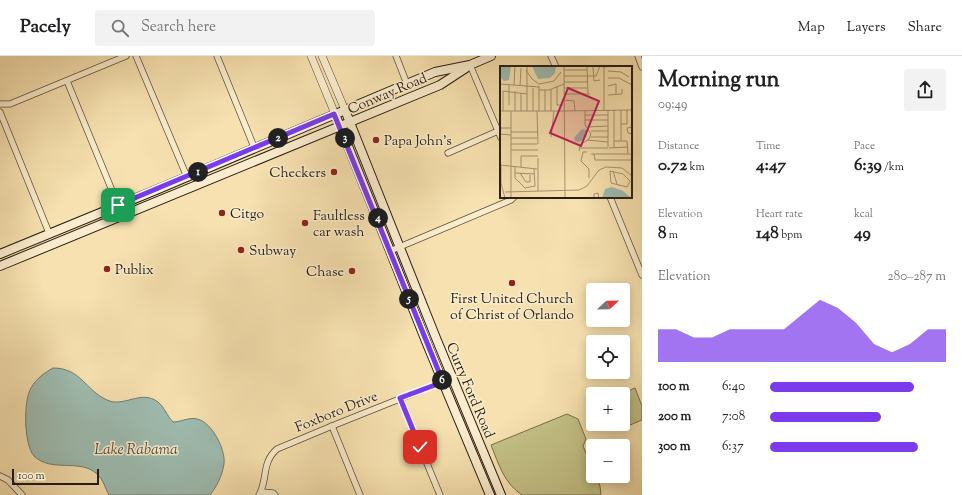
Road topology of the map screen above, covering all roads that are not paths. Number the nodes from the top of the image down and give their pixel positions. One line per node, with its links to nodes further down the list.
1 (126, 56): 13 (street)
2 (136, 56): 25 (street)
3 (217, 56): 23 (street)
4 (311, 56): 18 (street, Curry Ford Road)
5 (322, 56): 16 (street, Curry Ford Road)
6 (396, 56): 14 (street)
7 (492, 56): 10 (main road, Conway Road)
8 (551, 56): 11 (street)
9 (638, 56): 12 (street)
10 (470, 65): 14 (main road, Conway Road); 19 (main road, Conway Road); 21 (street)
11 (556, 66)
12 (642, 67)
13 (67, 81): 15 (street); 29 (street)
14 (407, 84): 16 (main road, Conway Road)
15 (0, 104)
16 (344, 110): 18 (main road, Conway Road); 19 (main road, Curry Ford Road)
17 (0, 112): 32 (street)
18 (334, 114): 20 (main road, Curry Ford Road); 23 (main road, Conway Road)
19 (350, 123): 20 (main road, Conway Road); 33 (main road, Curry Ford Road)
20 (340, 127): 30 (main road, Conway Road); 34 (main road, Curry Ford Road)
21 (498, 131): 22 (street); 24 (street)
22 (500, 136)
23 (254, 148): 25 (main road, Conway Road)
24 (448, 153)
25 (186, 176): 26 (main road, Conway Road)
26 (156, 190): 29 (main road, Conway Road); 30 (main road)
27 (513, 198): 33 (street)
28 (610, 198): 39 (street)
29 (118, 205): 31 (main road); 32 (main road, Conway Road)
30 (124, 215): 31 (main road, Conway Road)
31 (99, 226): 37 (main road, Conway Road)
32 (49, 233): 35 (main road, Conway Road)
33 (400, 247): 34 (street); 38 (main road, Curry Ford Road)
34 (390, 251): 40 (main road, Curry Ford Road)
35 (4, 252): 36 (main road)
36 (0, 259)
37 (0, 266)
38 (410, 272): 40 (street); 41 (main road, Curry Ford Road)
39 (642, 275)
40 (400, 276): 42 (main road, Curry Ford Road)
41 (447, 365): 42 (street); 43 (main road, Curry Ford Road)
42 (438, 369): 44 (main road, Curry Ford Road)
43 (452, 378): 44 (street, Foxboro Drive); 54 (main road, Curry Ford Road)
44 (443, 382): 45 (street, Foxboro Drive); 53 (main road, Curry Ford Road)
45 (400, 398): 46 (street, Foxboro Drive); 52 (street)
46 (332, 426): 48 (street, Foxboro Drive); 51 (street)
47 (0, 476): 49 (street)
48 (260, 493): 50 (street)
49 (22, 495)
50 (275, 495)
51 (360, 495)
52 (440, 495)
53 (490, 495)
54 (501, 495)

